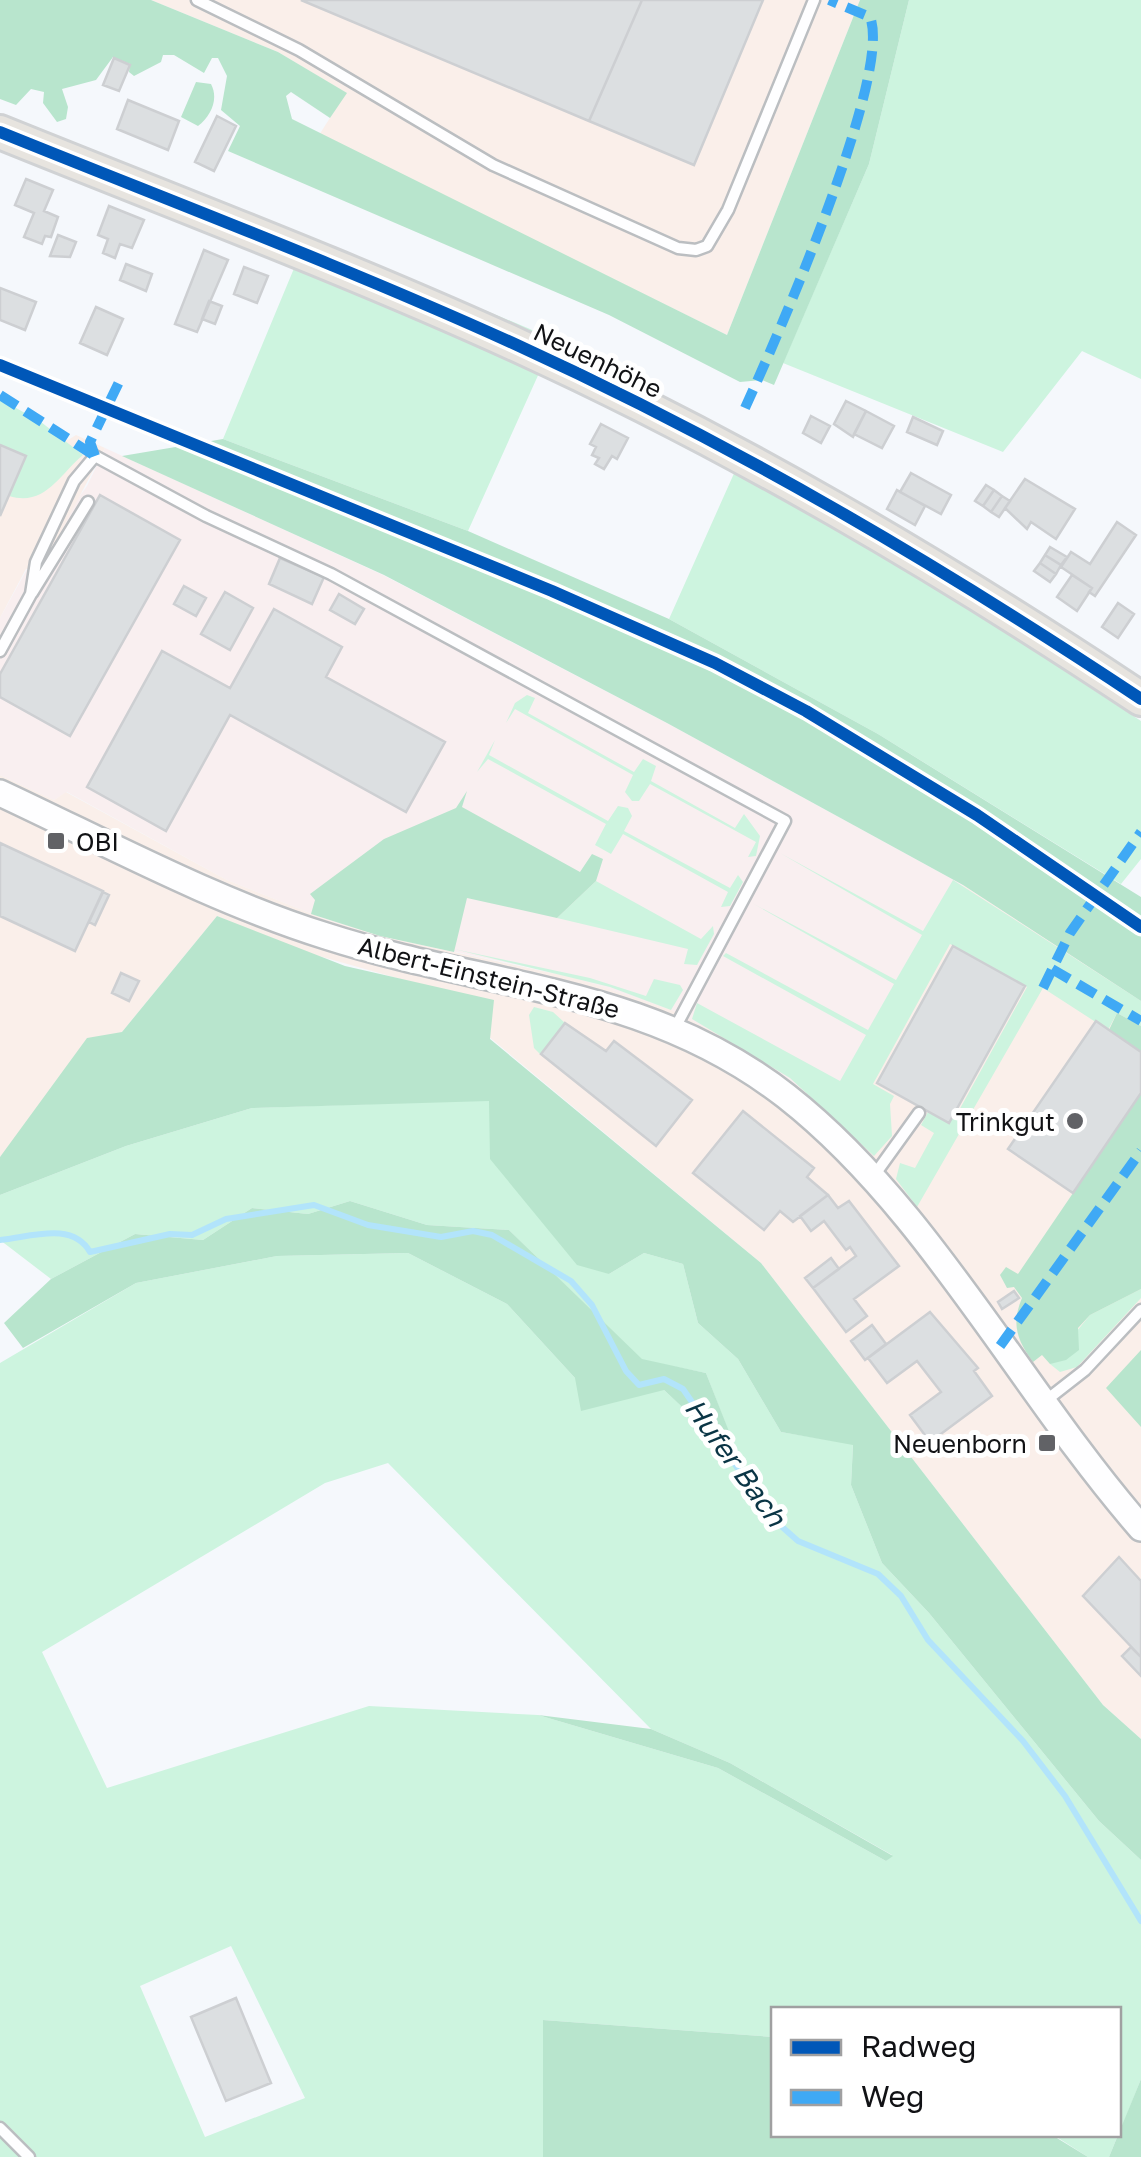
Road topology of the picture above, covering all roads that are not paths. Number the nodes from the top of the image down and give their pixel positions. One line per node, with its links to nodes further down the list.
1 (196, 0): 2 (lane)
2 (814, 0)
3 (0, 132): 7 (main road, Neuenhöhe)
4 (88, 502): 5 (lane)
5 (32, 594): 6 (lane); 9 (lane)
6 (0, 651)
7 (1141, 699)
8 (0, 794): 9 (street, Albert-Einstein-Straße)
9 (674, 1029): 11 (street, Albert-Einstein-Straße)
10 (919, 1113): 11 (lane)
11 (872, 1178): 13 (street, Albert-Einstein-Straße)
12 (1141, 1310): 13 (lane)
13 (1043, 1404): 14 (street, Albert-Einstein-Straße)
14 (1141, 1528)
15 (0, 2128): 16 (lane)
16 (28, 2157)

